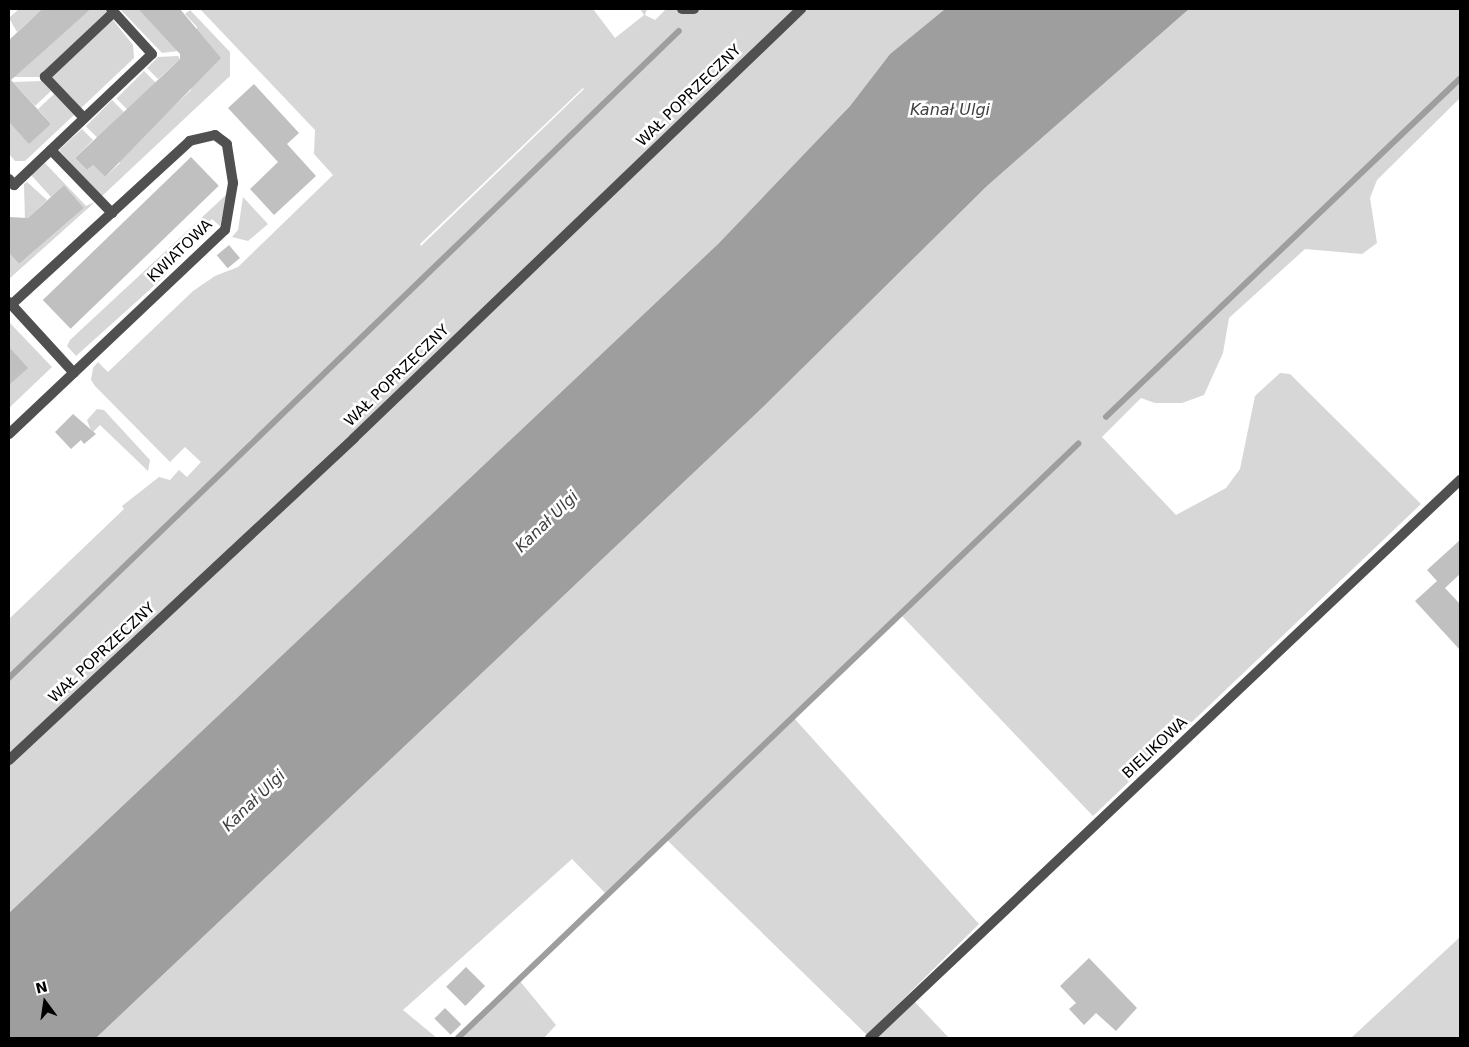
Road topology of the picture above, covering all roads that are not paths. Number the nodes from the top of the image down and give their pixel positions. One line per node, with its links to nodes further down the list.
1 (682, 9): 2 (street)
2 (694, 9)
3 (801, 9): 13 (street, WAŁ POPRZECZNY)
4 (112, 10): 5 (street); 5 (street)
5 (84, 118): 6 (street)
6 (51, 150): 7 (street); 8 (street)
7 (9, 179)
8 (112, 213): 9 (street, KWIATOWA); 10 (street, KWIATOWA)
9 (10, 304): 10 (street, KWIATOWA)
10 (74, 373): 11 (street)
11 (9, 434)
12 (1460, 480): 14 (street, BIELIKOWA)
13 (9, 760)
14 (870, 1038)

